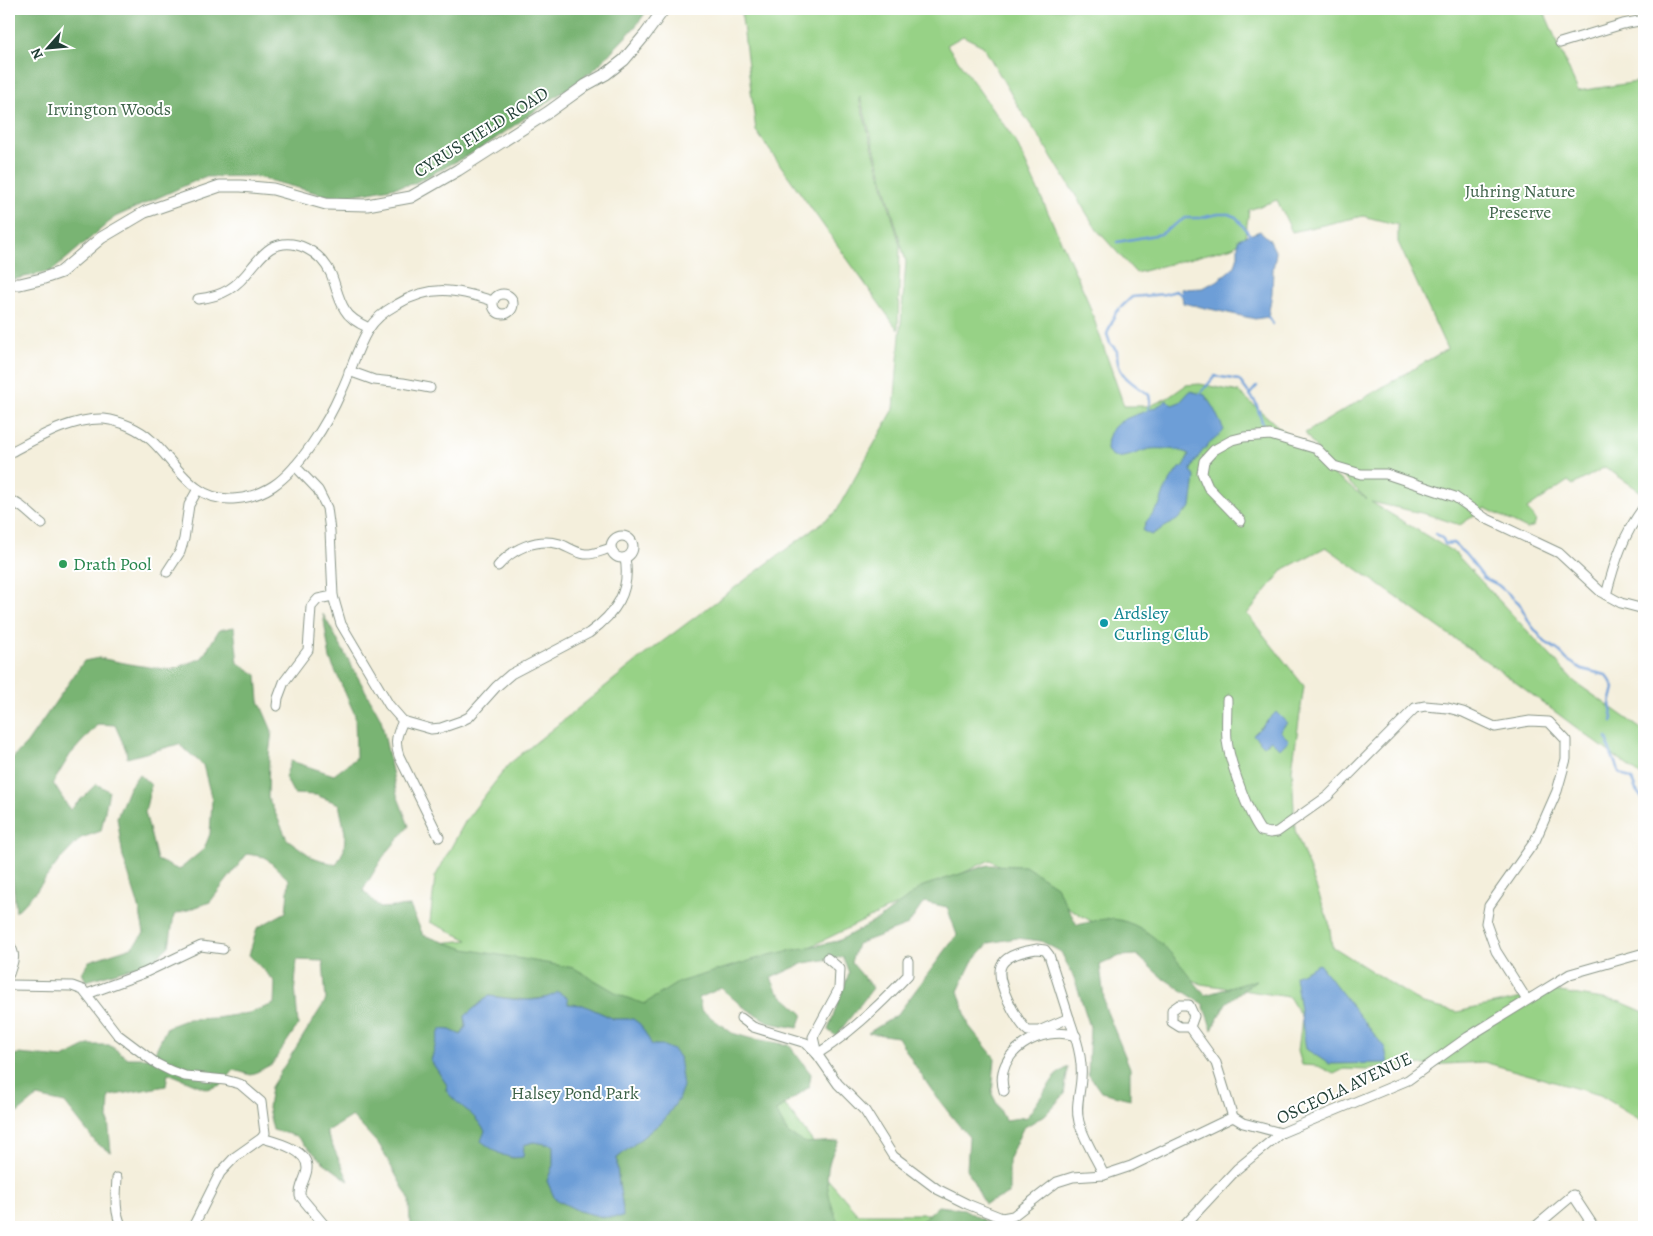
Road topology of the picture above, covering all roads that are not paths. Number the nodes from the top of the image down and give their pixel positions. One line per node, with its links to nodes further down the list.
1 (664, 9): 4 (street, CYRUS FIELD ROAD)
2 (1644, 20): 3 (street)
3 (1560, 42)
4 (9, 284)
5 (198, 299): 7 (street)
6 (493, 301): 7 (street)
7 (369, 328): 8 (street)
8 (349, 371): 9 (street); 11 (street)
9 (430, 388)
10 (9, 453): 12 (street)
11 (295, 466): 12 (street); 22 (street)
12 (198, 489): 20 (street)
13 (9, 500): 16 (street)
14 (1644, 507): 21 (street)
15 (1241, 522): 21 (street)
16 (42, 524)
17 (611, 548): 18 (street); 18 (street); 19 (street)
18 (625, 558): 26 (street)
19 (498, 566)
20 (167, 572)
21 (1606, 595): 23 (street)
22 (333, 596): 25 (street); 26 (street)
23 (1644, 609)
24 (1227, 700): 36 (street)
25 (277, 706)
26 (403, 720): 27 (street)
27 (438, 837)
28 (9, 944): 33 (street)
29 (223, 949): 35 (street)
30 (1644, 953): 36 (street, OSCEOLA AVENUE)
31 (827, 958): 41 (street)
32 (908, 961): 41 (street)
33 (9, 974)
34 (9, 985): 35 (street)
35 (87, 994): 45 (street)
36 (1527, 1000): 44 (street, OSCEOLA AVENUE)
37 (741, 1018): 41 (street)
38 (1069, 1018): 38 (street); 40 (street)
39 (1190, 1027): 43 (street)
40 (1076, 1036): 42 (street); 46 (street)
41 (817, 1054): 46 (street)
42 (1004, 1091)
43 (1233, 1117): 44 (street); 46 (street)
44 (1281, 1133): 51 (street, OSCEOLA AVENUE)
45 (262, 1138): 49 (street); 50 (street)
46 (1104, 1175)
47 (118, 1178): 48 (street)
48 (122, 1227)
49 (193, 1227)
50 (326, 1227)
51 (1183, 1227)
52 (1535, 1227): 53 (street)
53 (1594, 1227)

